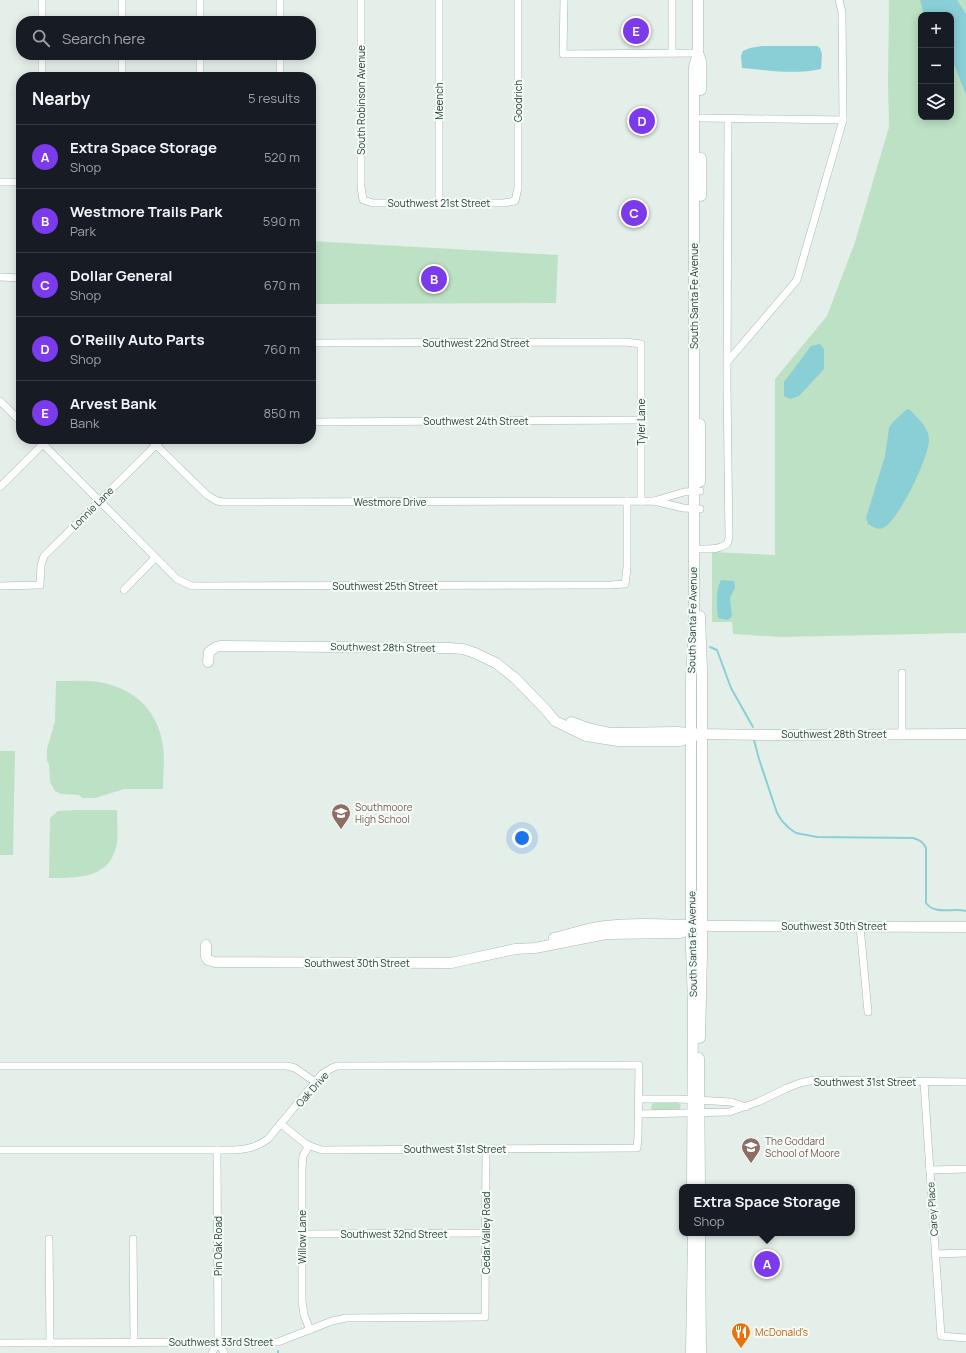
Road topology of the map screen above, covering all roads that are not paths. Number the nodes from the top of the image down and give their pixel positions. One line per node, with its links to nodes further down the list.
1 (42, 0): 12 (street)
2 (122, 0): 13 (street)
3 (200, 0): 14 (street)
4 (280, 0): 15 (street)
5 (361, 0): 31 (street, South Robinson Avenue)
6 (439, 0): 33 (street, Meench)
7 (518, 0): 32 (street, Goodrich)
8 (564, 0): 16 (street)
9 (672, 0): 16 (street)
10 (698, 0): 17 (main road, South Santa Fe Avenue)
11 (839, 0): 28 (street)
12 (42, 16)
13 (122, 16)
14 (200, 16)
15 (280, 16)
16 (672, 53): 17 (street)
17 (698, 53): 26 (main road, South Santa Fe Avenue); 47 (main road, South Santa Fe Avenue)
18 (42, 60): 22 (street)
19 (122, 60): 23 (street)
20 (200, 60): 24 (street)
21 (280, 60): 25 (street)
22 (42, 72)
23 (122, 72)
24 (200, 72)
25 (280, 72)
26 (701, 118): 27 (street); 47 (main road, South Santa Fe Avenue)
27 (728, 119): 28 (street); 38 (street)
28 (843, 120): 38 (street)
29 (0, 182): 30 (street)
30 (16, 182)
31 (362, 200): 33 (street, Southwest 21st Street)
32 (515, 201): 33 (street, Southwest 21st Street)
33 (439, 203)
34 (0, 277): 35 (street)
35 (16, 278)
36 (316, 343): 37 (street, Southwest 22nd Street)
37 (641, 344): 41 (street, Tyler Lane)
38 (728, 361): 53 (street)
39 (0, 401): 40 (street)
40 (16, 417)
41 (642, 420): 42 (street, Southwest 24th Street); 50 (street, Tyler Lane)
42 (316, 422)
43 (38, 444): 46 (street)
44 (42, 444): 48 (street, Southwest 25th Street)
45 (156, 445): 48 (street, Lonnie Lane); 49 (street, Westmore Drive)
46 (0, 487)
47 (697, 491): 51 (street, Westmore Drive); 52 (main road, South Santa Fe Avenue)
48 (99, 501): 54 (street, Southwest 25th Street); 55 (street, Lonnie Lane)
49 (627, 501): 50 (street, Westmore Drive); 54 (street, Southwest 25th Street)
50 (641, 501): 51 (street, Westmore Drive)
51 (654, 501): 52 (street, Westmore Drive)
52 (697, 509): 53 (main road, South Santa Fe Avenue); 61 (main road, South Santa Fe Avenue)
53 (700, 549): 61 (main road, South Santa Fe Avenue)
54 (155, 558): 56 (street)
55 (0, 586)
56 (124, 590)
57 (208, 662): 61 (main road, Southwest 28th Street)
58 (902, 673): 59 (street)
59 (902, 734): 60 (main road, Southwest 28th Street); 61 (main road, Southwest 28th Street)
60 (966, 734)
61 (695, 735): 63 (main road, South Santa Fe Avenue); 65 (main road, South Santa Fe Avenue)
62 (860, 926): 63 (main road, Southwest 30th Street); 64 (main road, Southwest 30th Street); 67 (street)
63 (702, 927): 65 (main road, Southwest 30th Street); 73 (main road, South Santa Fe Avenue)
64 (966, 927)
65 (691, 928): 66 (main road, Southwest 30th Street); 73 (main road, South Santa Fe Avenue)
66 (206, 945)
67 (868, 1012)
68 (0, 1066): 69 (street)
69 (316, 1082): 72 (street, Oak Drive); 77 (street, Oak Drive)
70 (924, 1082): 71 (street, Southwest 31st Street); 74 (street, Southwest 31st Street); 83 (street, Carey Place)
71 (966, 1082)
72 (639, 1099): 73 (street); 76 (street)
73 (696, 1100): 74 (street); 75 (main road, South Santa Fe Avenue)
74 (746, 1107): 75 (street, Southwest 31st Street)
75 (696, 1112): 76 (street, Southwest 31st Street); 84 (main road, South Santa Fe Avenue); 85 (main road, South Santa Fe Avenue)
76 (639, 1114): 79 (street, Southwest 31st Street)
77 (281, 1124): 78 (street, Southwest 31st Street); 81 (street, Oak Drive)
78 (309, 1145): 79 (street, Southwest 31st Street); 87 (street, Willow Lane)
79 (486, 1149): 86 (street, Cedar Valley Road)
80 (0, 1150): 81 (street, Oak Drive)
81 (217, 1150): 97 (street, Pin Oak Road)
82 (966, 1169): 83 (street)
83 (930, 1170): 93 (street, Carey Place)
84 (692, 1184)
85 (700, 1184)
86 (486, 1233): 87 (street, Southwest 32nd Street); 94 (street, Cedar Valley Road)
87 (302, 1234): 95 (street, Willow Lane)
88 (693, 1236): 103 (main road)
89 (700, 1236): 104 (main road)
90 (49, 1239): 99 (street)
91 (133, 1239): 100 (street)
92 (966, 1253): 93 (street)
93 (935, 1254): 96 (street, Carey Place)
94 (485, 1317): 95 (street, Southwest 33rd Street)
95 (310, 1330): 97 (street, Southwest 33rd Street)
96 (966, 1338)
97 (218, 1342): 100 (street, Southwest 33rd Street); 101 (street, Pin Oak Road); 102 (street, Pin Oak Road)
98 (0, 1343): 99 (street, Southwest 33rd Street)
99 (50, 1343): 100 (street, Southwest 33rd Street)
100 (134, 1343)
101 (212, 1353)
102 (224, 1353)
103 (691, 1353)
104 (701, 1353)

